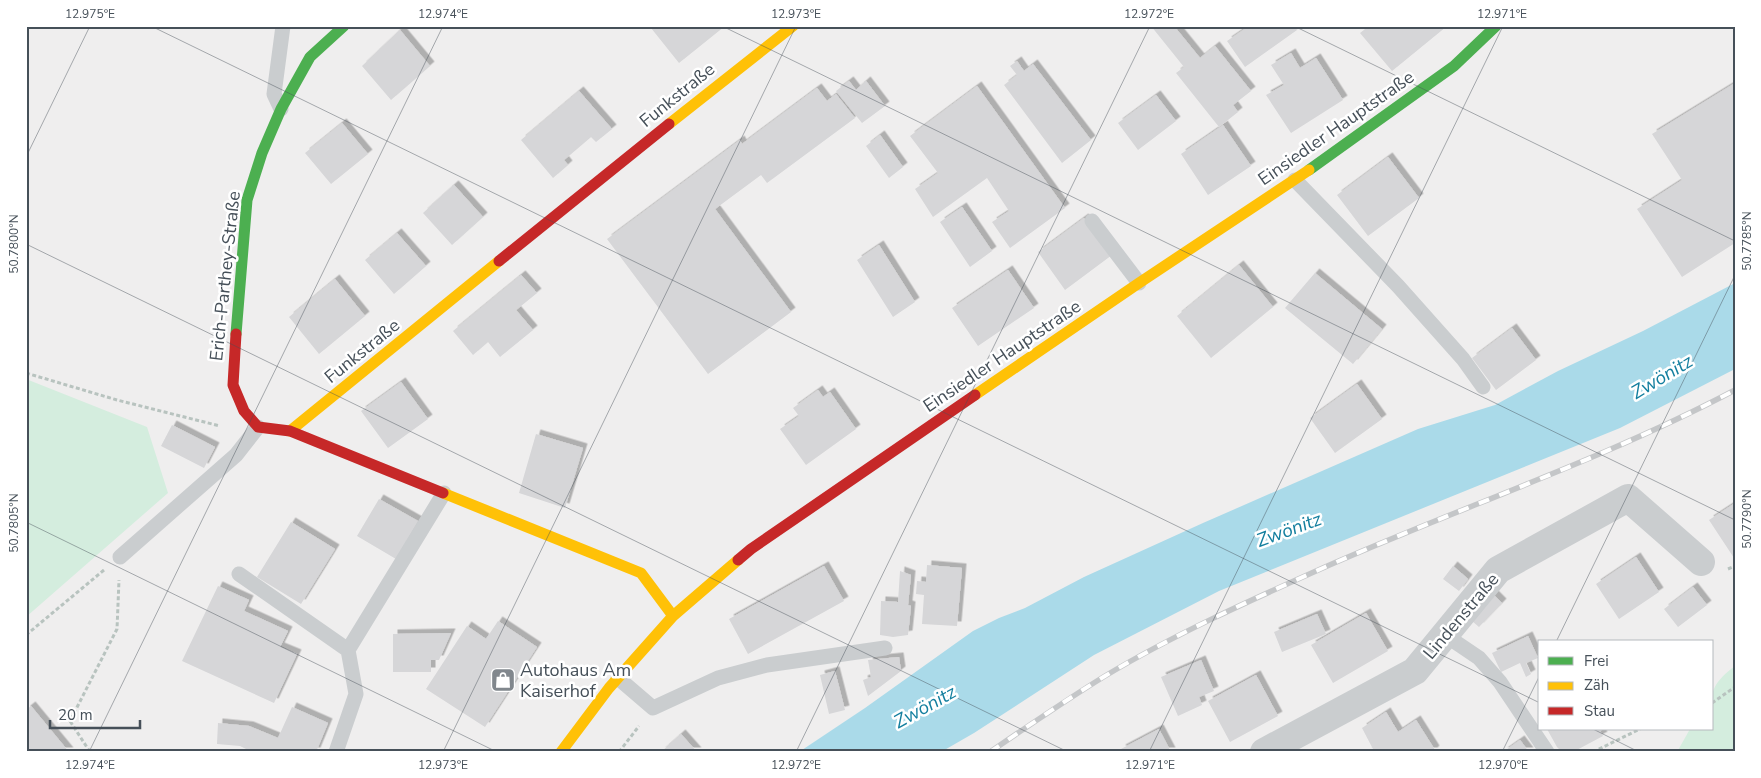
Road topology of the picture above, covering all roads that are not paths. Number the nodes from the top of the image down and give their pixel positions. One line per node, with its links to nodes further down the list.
1 (283, 26): 5 (lane)
2 (344, 26): 5 (street, Erich-Parthey-Straße)
3 (792, 26): 11 (street, Funkstraße)
4 (1496, 26): 6 (street, Einsiedler Hauptstraße)
5 (280, 109): 10 (street, Erich-Parthey-Straße)
6 (1295, 180): 8 (street, Einsiedler Hauptstraße); 9 (lane)
7 (1092, 221): 8 (lane)
8 (1139, 283): 16 (street, Einsiedler Hauptstraße)
9 (1483, 387)
10 (258, 427): 11 (street); 13 (lane)
11 (290, 432): 12 (street)
12 (444, 493): 16 (street); 19 (lane)
13 (120, 557)
14 (1701, 562): 17 (street, Lindenstraße)
15 (239, 574): 19 (lane)
16 (673, 616): 20 (street, Einsiedler Hauptstraße)
17 (1445, 635): 23 (street, Lindenstraße); 24 (lane)
18 (885, 648): 20 (lane)
19 (348, 650): 21 (lane)
20 (618, 678): 22 (street, Einsiedler Hauptstraße)
21 (336, 752)
22 (561, 752)
23 (1264, 752)
24 (1548, 752)

